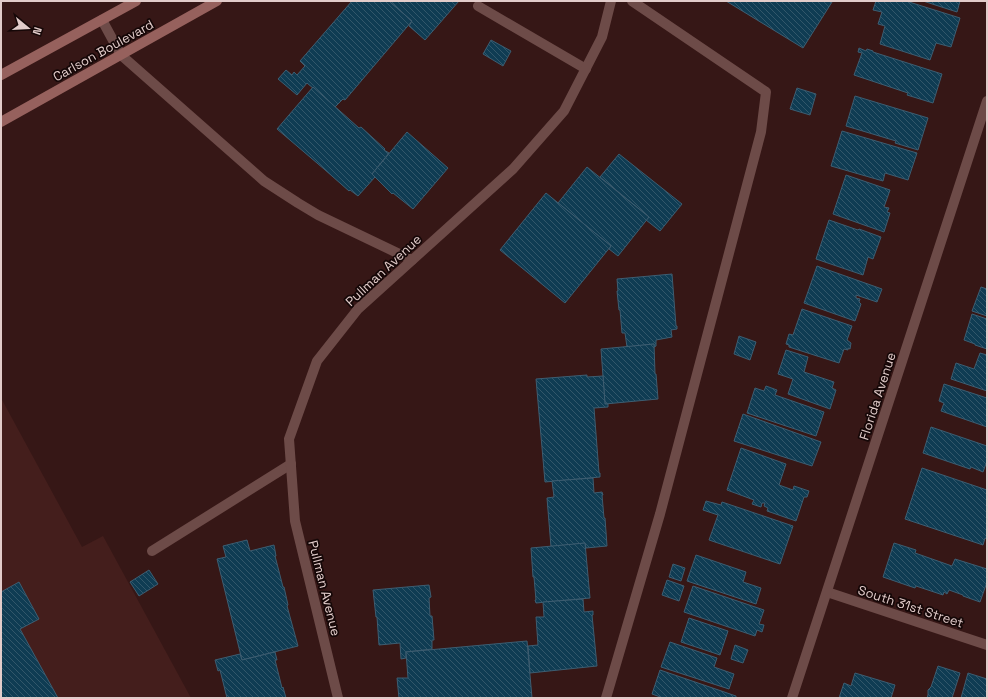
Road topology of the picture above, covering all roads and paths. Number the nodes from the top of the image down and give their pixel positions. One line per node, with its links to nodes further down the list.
1 (136, 1): 6 (main road, Carlson Boulevard)
2 (217, 1): 7 (main road, Carlson Boulevard)
3 (611, 1): 8 (street, Pullman Avenue)
4 (632, 1): 18 (street)
5 (478, 6): 8 (street)
6 (102, 20): 7 (street); 9 (main road, Carlson Boulevard)
7 (121, 55): 11 (main road, Carlson Boulevard); 12 (street)
8 (586, 69): 12 (street, Pullman Avenue)
9 (1, 75)
10 (987, 101): 15 (street, Florida Avenue)
11 (1, 122)
12 (412, 260): 13 (street, Pullman Avenue)
13 (291, 464): 14 (street); 17 (street, Pullman Avenue)
14 (152, 551)
15 (827, 592): 16 (street, South 31st Street); 19 (street, Florida Avenue)
16 (987, 645)
17 (338, 698)
18 (606, 698)
19 (792, 698)

